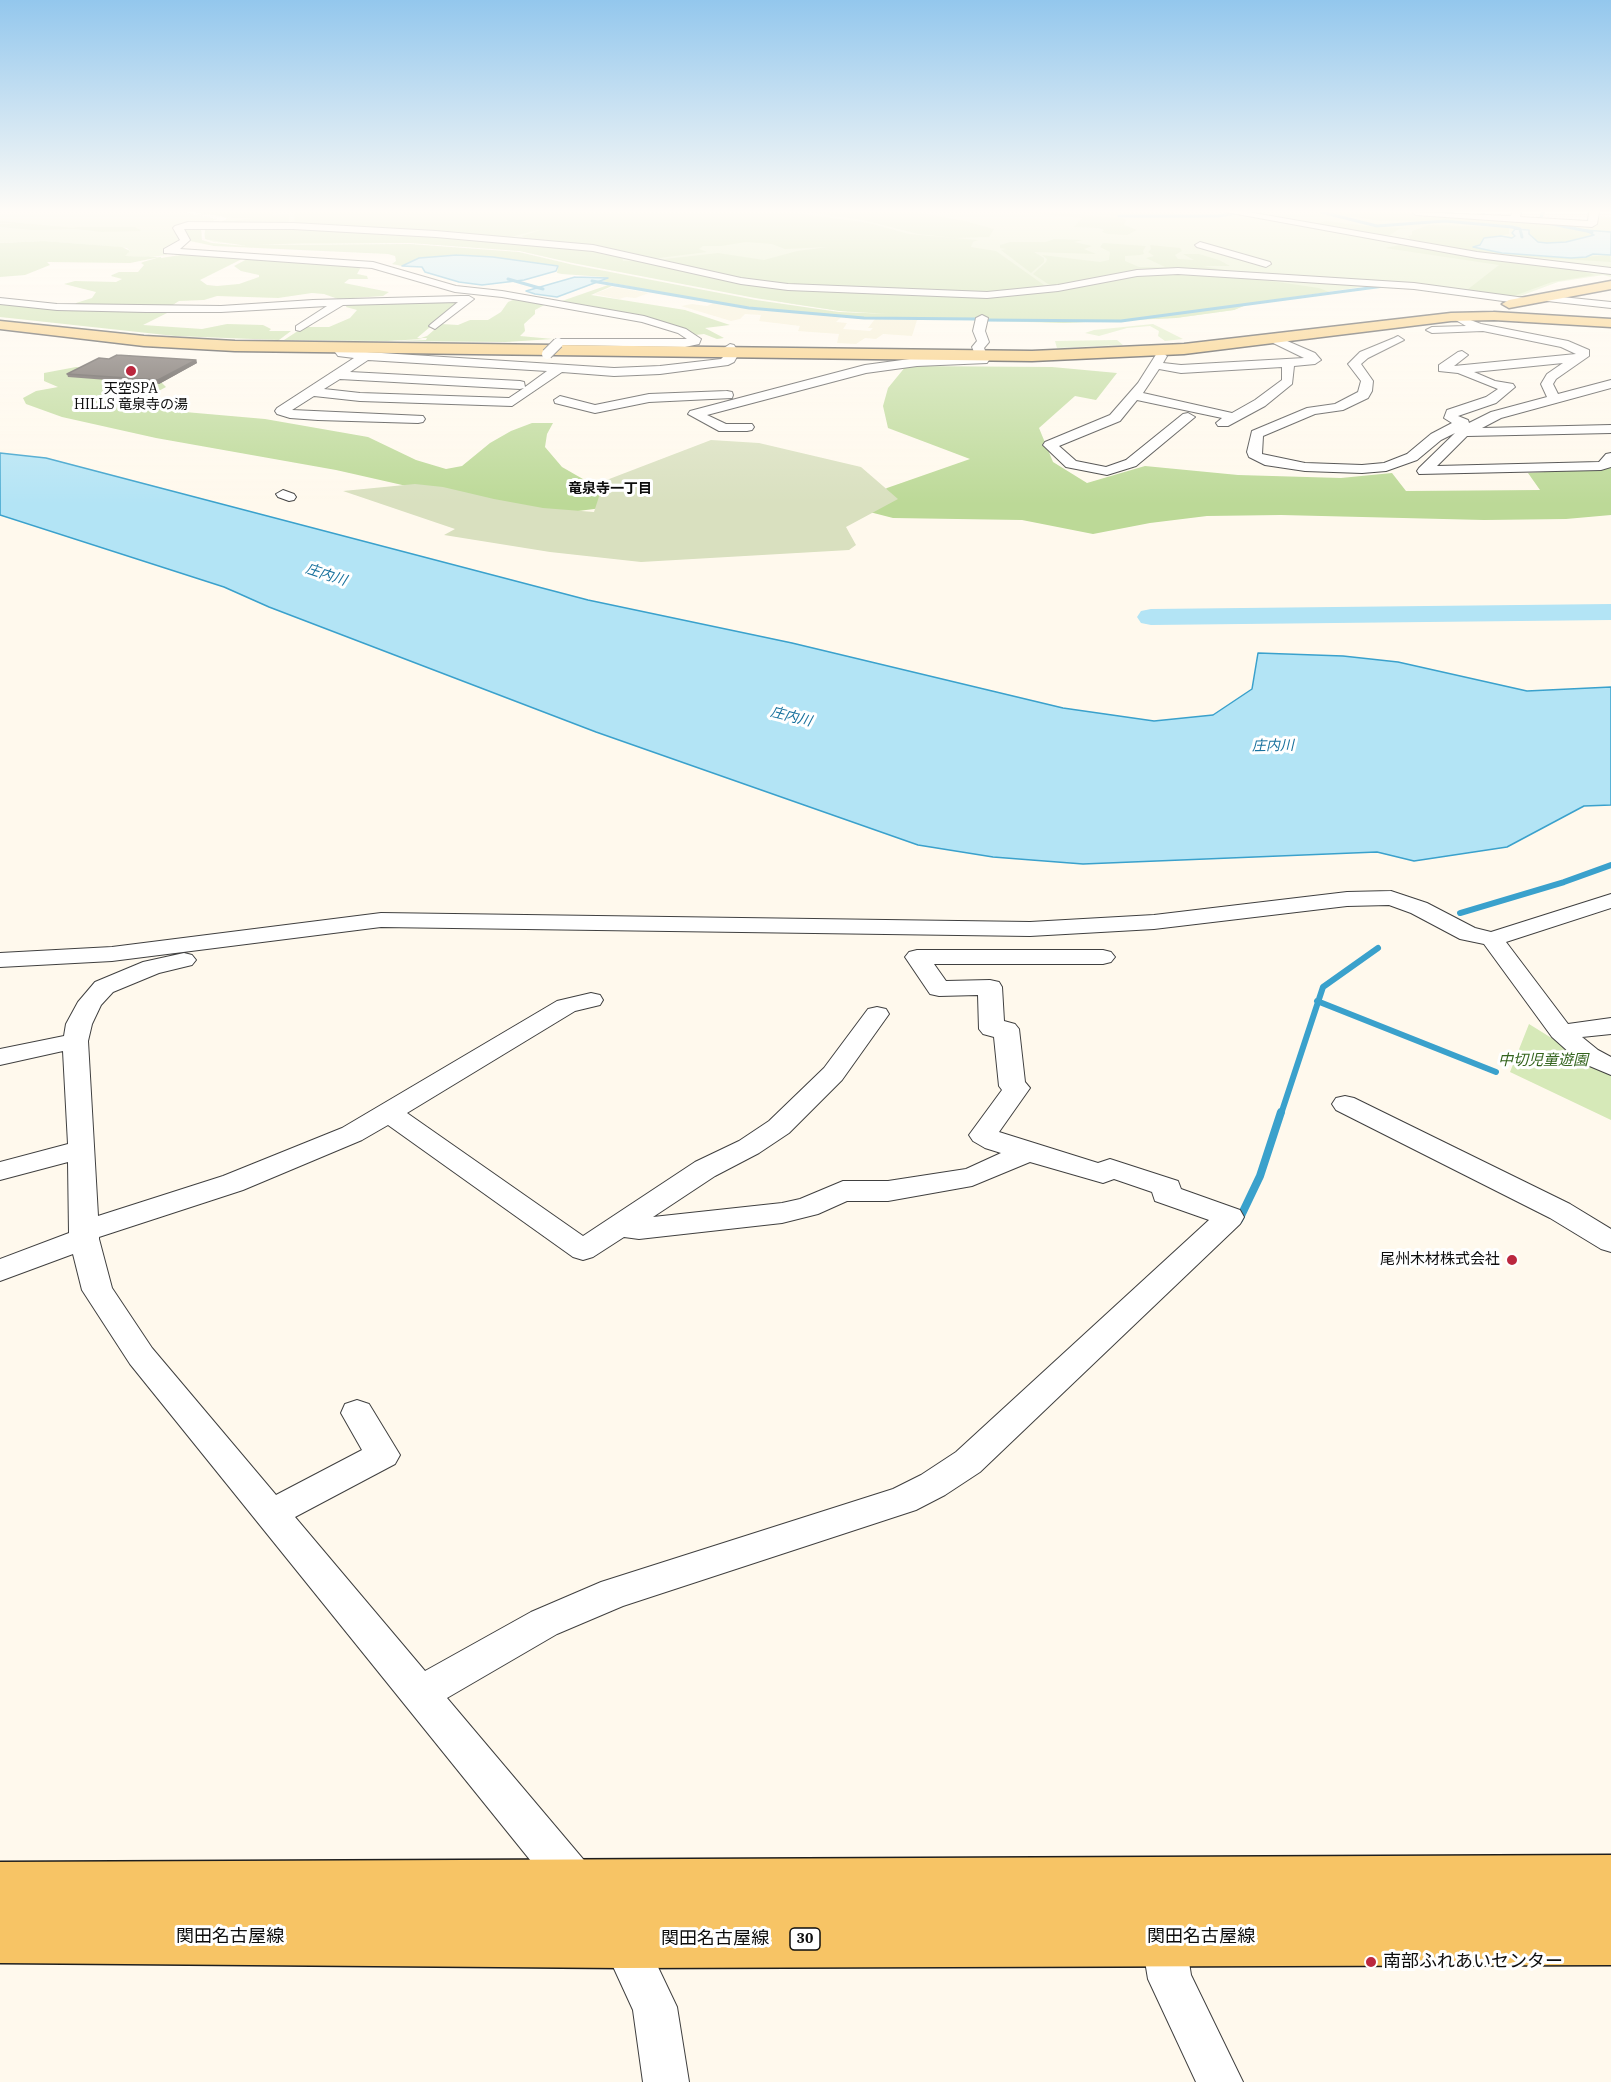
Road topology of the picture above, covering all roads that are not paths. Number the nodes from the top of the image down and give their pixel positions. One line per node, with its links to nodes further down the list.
1 (330, 309): 14 (street)
2 (456, 309): 12 (street)
3 (575, 309): 7 (street)
4 (1497, 309): 5 (main road)
5 (1493, 314): 9 (main road); 13 (main road); 24 (main road)
6 (982, 318): 23 (street)
7 (644, 319): 19 (street); 19 (street)
8 (1460, 320): 11 (street); 13 (street); 16 (street)
9 (1611, 322): 11 (street)
10 (0, 323): 21 (main road); 22 (main road)
11 (1570, 323): 16 (street)
12 (435, 326)
13 (1377, 326): 17 (main road)
14 (300, 328)
15 (1431, 330): 16 (street)
16 (1508, 332): 20 (street); 28 (street)
17 (1271, 338): 24 (main road); 30 (street)
18 (1398, 340): 25 (street)
19 (620, 342): 29 (street, bridge)
20 (1488, 342)
21 (338, 348): 22 (main road); 27 (street)
22 (732, 351): 23 (main road); 36 (street)
23 (982, 353): 24 (main road); 47 (street)
24 (1155, 353): 34 (street); 48 (street)
25 (1364, 355): 31 (street); 56 (street)
26 (1462, 355): 35 (street)
27 (366, 356): 29 (street); 37 (street)
28 (1579, 358): 32 (street); 39 (street)
29 (436, 360): 33 (street)
30 (1288, 363): 34 (street); 44 (street)
31 (1339, 364)
32 (1485, 368): 35 (street); 39 (street)
33 (559, 369): 36 (street); 42 (street)
34 (1181, 369): 38 (street)
35 (1455, 370): 56 (street)
36 (614, 372): 43 (street)
37 (338, 375): 42 (street); 45 (street)
38 (1228, 379)
39 (1548, 383): 49 (street)
40 (1611, 384): 49 (street)
41 (1262, 385): 44 (street)
42 (536, 386): 45 (street)
43 (598, 386)
44 (1279, 388): 48 (street)
45 (312, 392): 54 (street)
46 (581, 393): 50 (street)
47 (772, 394): 50 (street); 55 (street)
48 (1133, 395): 53 (street)
49 (1554, 399): 51 (street); 56 (street)
50 (560, 400): 52 (street)
51 (1602, 400)
52 (545, 404)
53 (1188, 417)
54 (418, 419)
55 (747, 427)
56 (1467, 427): 58 (street); 60 (street)
57 (1611, 429): 58 (street)
58 (1515, 431): 59 (street)
59 (1507, 444)
60 (1611, 457)
61 (1611, 901): 63 (street)
62 (288, 933): 63 (street); 65 (street); 70 (street)
63 (1492, 939): 69 (street)
64 (1103, 957): 76 (street)
65 (0, 960)
66 (591, 1000): 74 (street)
67 (877, 1014): 78 (street)
68 (1611, 1026): 69 (street)
69 (1561, 1032): 72 (street)
70 (75, 1041): 71 (street); 75 (street)
71 (0, 1057)
72 (1611, 1067)
73 (1345, 1104): 80 (street)
74 (388, 1112): 78 (street); 79 (street)
75 (82, 1149): 77 (street); 79 (street)
76 (1027, 1152): 78 (street); 84 (street)
77 (0, 1171)
78 (619, 1226)
79 (84, 1235): 81 (street); 83 (street)
80 (1611, 1242)
81 (0, 1270)
82 (357, 1413): 83 (street)
83 (270, 1514): 84 (street)
84 (419, 1694): 86 (street)
85 (1611, 1881): 86 (main road)
86 (579, 1886): 87 (main road); 91 (street)
87 (0, 1888)
88 (0, 1935): 91 (main road, 関田名古屋線 / 30)
89 (1163, 1937): 90 (main road, 関田名古屋線 / 30); 91 (main road, 関田名古屋線 / 30); 93 (street)
90 (1611, 1937)
91 (623, 1940): 92 (street)
92 (666, 2082)
93 (1220, 2082)

